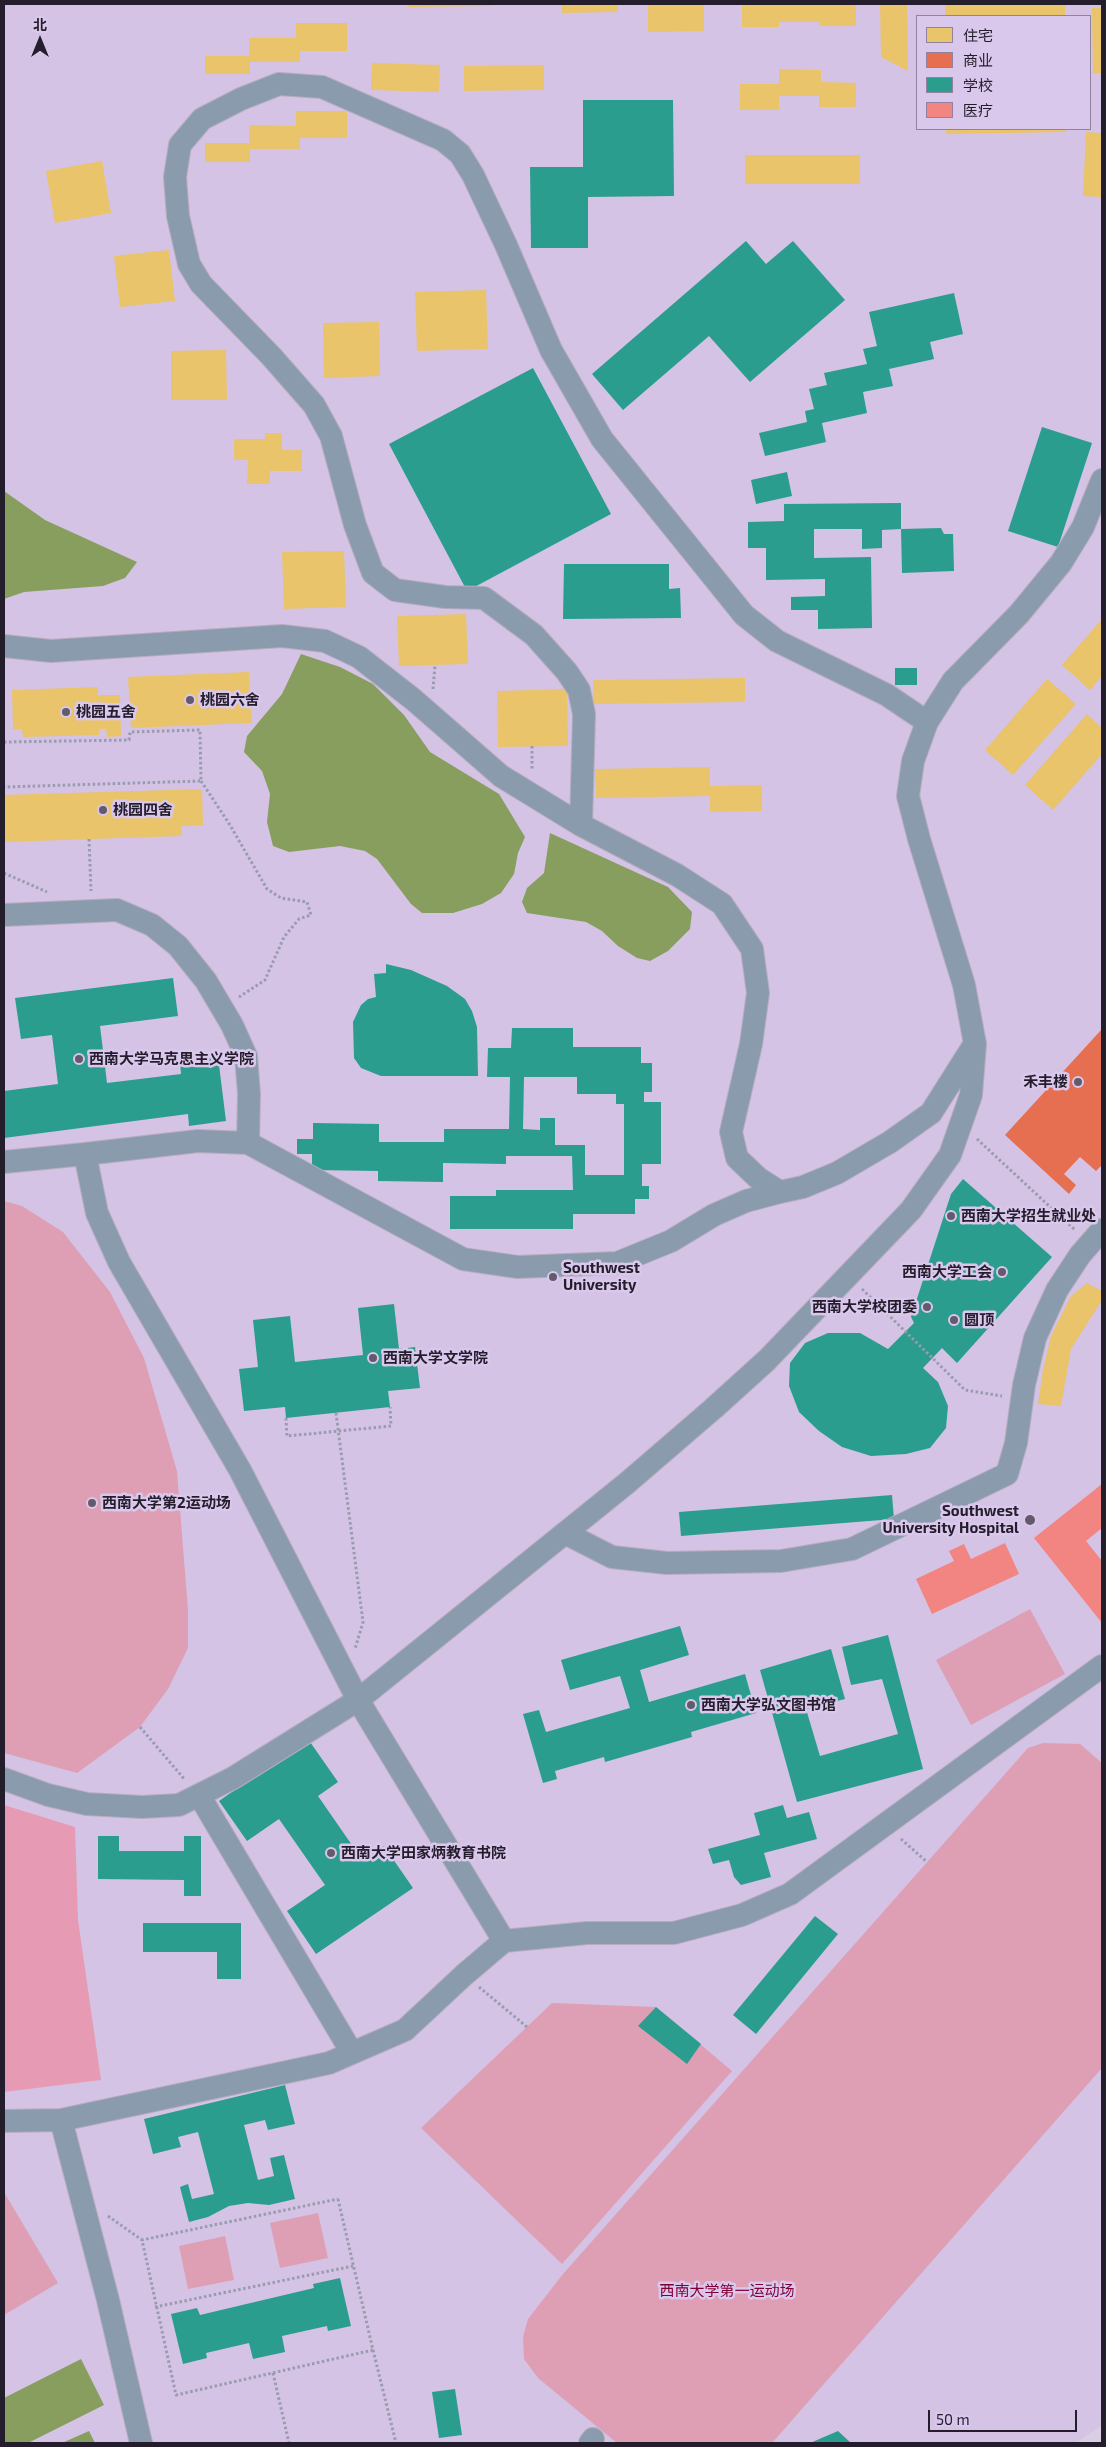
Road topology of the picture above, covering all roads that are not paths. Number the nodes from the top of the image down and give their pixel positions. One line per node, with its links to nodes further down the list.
1 (1101, 488): 3 (lane)
2 (4, 646): 4 (lane)
3 (927, 722): 4 (lane); 6 (lane)
4 (580, 825): 10 (lane)
5 (4, 915): 7 (lane)
6 (975, 1044): 10 (lane); 12 (lane)
7 (248, 1143): 8 (lane); 10 (lane)
8 (85, 1154): 9 (lane); 14 (lane)
9 (4, 1162)
10 (780, 1192)
11 (1096, 1237): 12 (lane)
12 (565, 1533): 14 (lane)
13 (1102, 1666): 17 (lane)
14 (358, 1700): 16 (lane); 17 (lane)
15 (4, 1779): 16 (lane)
16 (199, 1795): 18 (lane)
17 (504, 1941): 18 (lane)
18 (352, 2053): 19 (lane)
19 (60, 2120): 20 (lane); 21 (lane)
20 (4, 2121)
21 (141, 2443)

